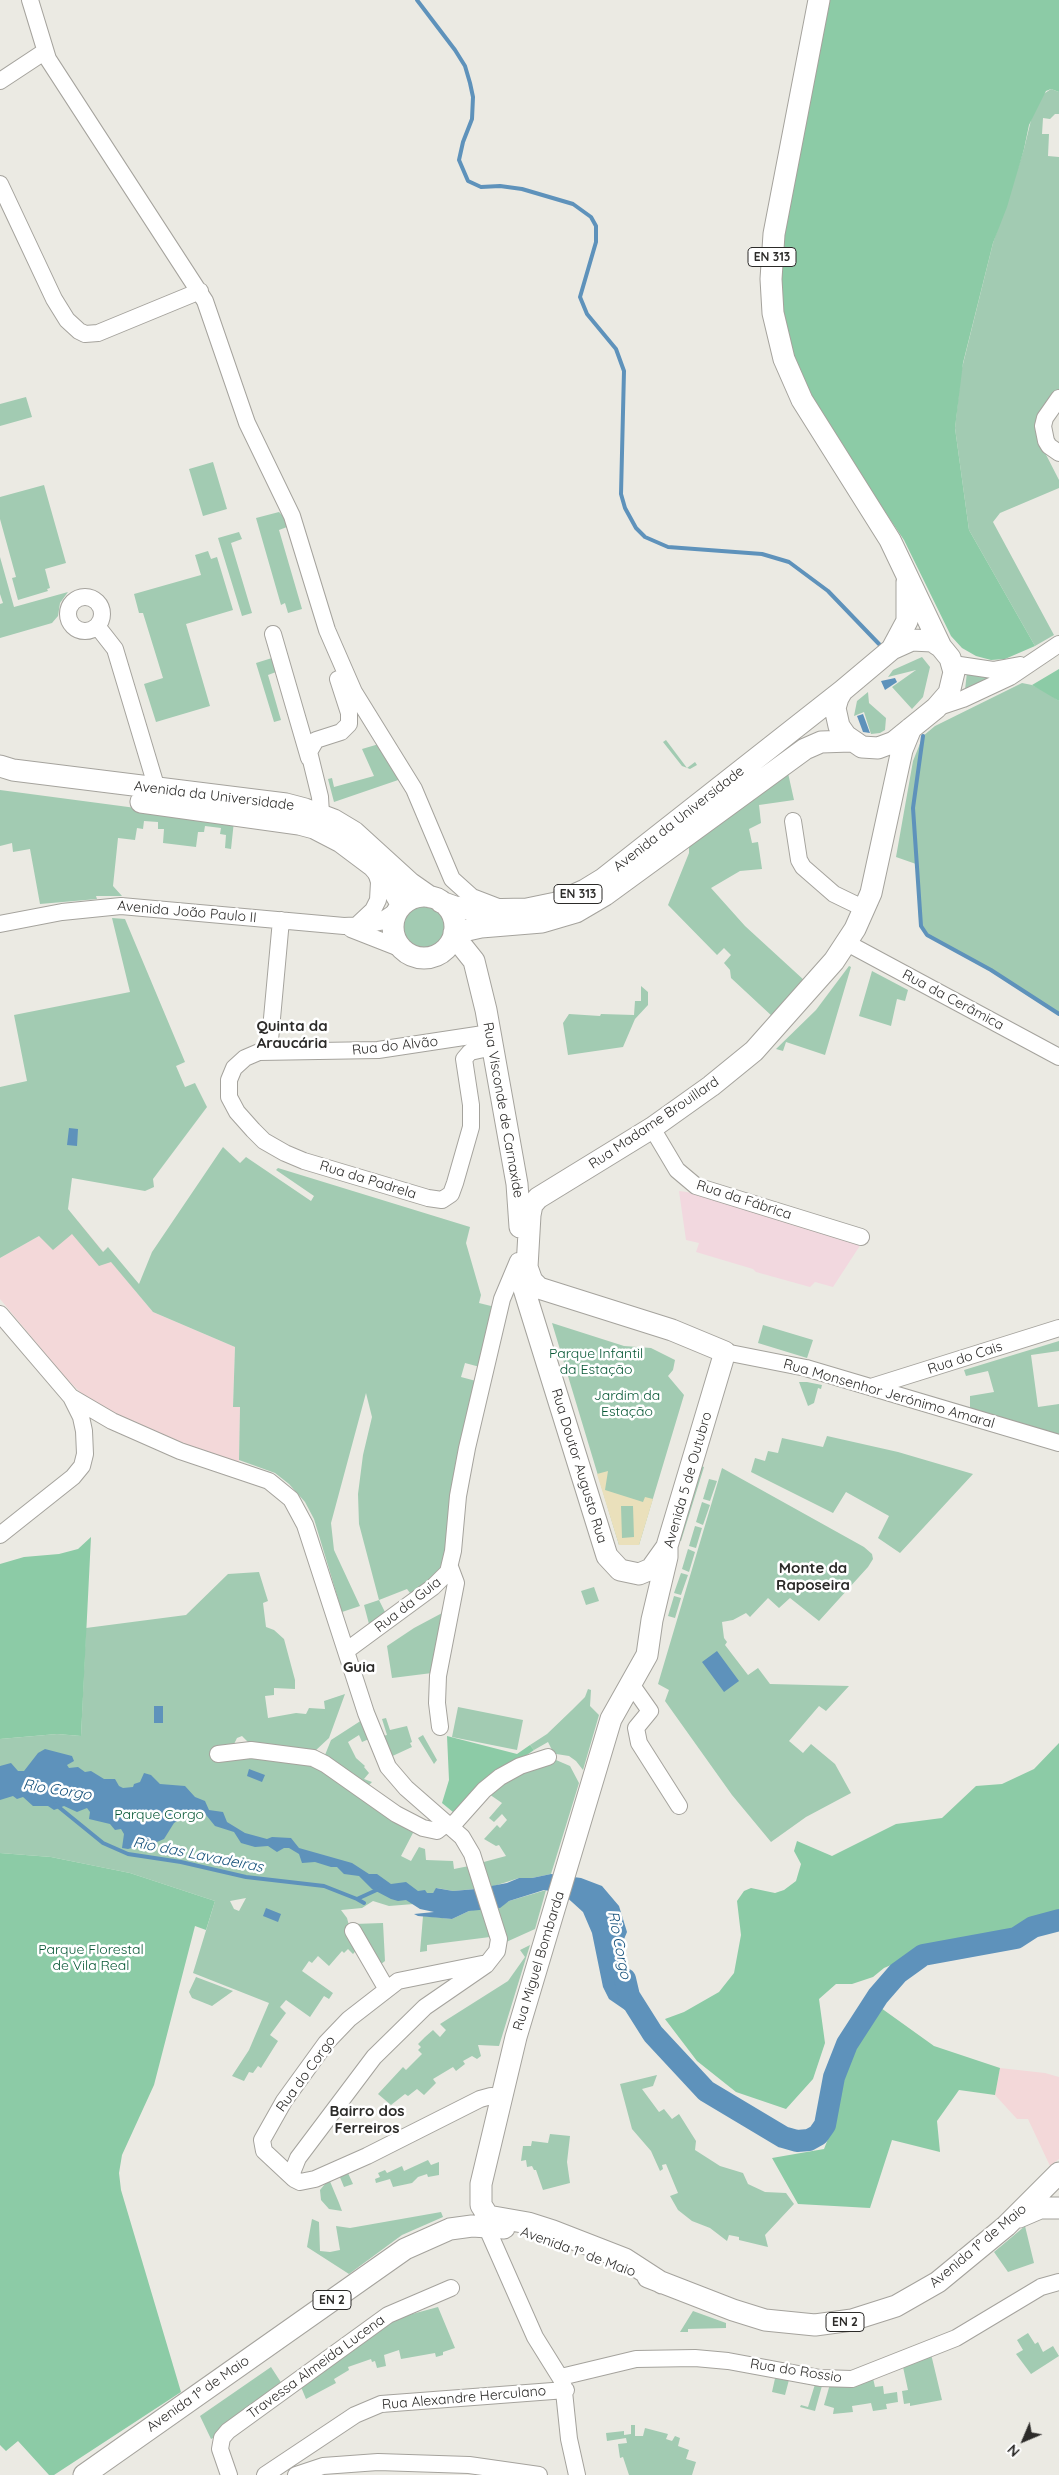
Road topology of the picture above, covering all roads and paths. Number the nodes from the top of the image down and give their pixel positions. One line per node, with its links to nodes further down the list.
1 (30, 0): 3 (street)
2 (819, 0): 9 (main road, EN 313)
3 (44, 52): 4 (street); 6 (street)
4 (0, 81)
5 (0, 184): 6 (street)
6 (200, 291): 10 (street)
7 (1059, 398): 8 (street)
8 (1059, 453)
9 (905, 569): 14 (main road, EN 313); 15 (main road, EN 313)
10 (320, 609): 21 (street); 31 (street)
11 (97, 626): 24 (street)
12 (273, 634): 21 (street)
13 (1059, 644): 16 (street)
14 (892, 649): 15 (main road, EN 313); 17 (main road, EN 313)
15 (947, 655): 16 (street); 18 (main road, EN 313)
16 (1027, 664): 18 (street)
17 (842, 691): 20 (main road); 31 (main road, Avenida da Universidade / EN 313)
18 (936, 708): 19 (main road, EN 313)
19 (912, 728): 20 (main road, EN 313); 30 (main road, Rua Madame Brouillard / EN 313)
20 (852, 741): 31 (main road, Avenida da Universidade)
21 (309, 758): 25 (street)
22 (0, 766): 24 (main road, Avenida da Universidade)
23 (0, 782): 27 (main road, Avenida da Universidade)
24 (157, 790): 25 (main road, Avenida da Universidade)
25 (321, 814): 28 (main road, Avenida da Universidade)
26 (794, 821): 30 (street)
27 (373, 866): 29 (main road, Avenida da Universidade); 34 (street)
28 (435, 899): 29 (main road); 31 (main road, Avenida da Universidade / EN 313); 35 (main road)
29 (400, 908): 34 (street); 37 (main road)
30 (865, 909): 36 (main road, Rua Madame Brouillard / EN 313)
31 (504, 918): 35 (main road, Avenida da Universidade); 39 (main road)
32 (280, 920): 33 (street, Avenida João Paulo II); 34 (street, Avenida João Paulo II); 42 (street)
33 (0, 924)
34 (351, 926): 37 (street)
35 (454, 936): 38 (main road); 39 (main road)
36 (847, 943): 43 (street, Rua da Cerâmica); 44 (main road, Rua Madame Brouillard / EN 313)
37 (402, 949): 38 (main road)
38 (430, 958): 40 (main road)
39 (474, 961): 40 (main road, Rua Visconde de Carnaxide)
40 (481, 990): 41 (main road, Rua Visconde de Carnaxide)
41 (492, 1040): 42 (street, Rua do Alvão); 42 (street, Rua da Padrela); 45 (main road, Rua Visconde de Carnaxide)
42 (270, 1051)
43 (1059, 1057)
44 (652, 1128): 46 (main road, Rua Madame Brouillard / EN 313); 47 (street, Rua da Fábrica)
45 (518, 1188): 46 (main road); 48 (main road, Rua Visconde de Carnaxide)
46 (542, 1195): 49 (main road, EN 313)
47 (861, 1237)
48 (518, 1261): 50 (street, Rua da Guia); 51 (main road, Rua Doutor Augusto Rua)
49 (547, 1293): 51 (main road); 54 (main road, Rua Monsenhor Jerónimo Amaral)
50 (503, 1296): 51 (street); 62 (street, Rua da Guia)
51 (528, 1299): 63 (main road, Rua Doutor Augusto Rua)
52 (0, 1314): 57 (street)
53 (1059, 1328): 55 (street, Rua do Cais)
54 (725, 1352): 56 (street, Rua Monsenhor Jerónimo Amaral); 61 (main road, Avenida 5 de Outubro)
55 (917, 1373): 56 (street, Rua do Cais); 58 (street)
56 (872, 1387): 58 (street, Rua Monsenhor Jerónimo Amaral)
57 (71, 1397): 60 (street); 65 (street)
58 (914, 1400): 59 (street, Rua Monsenhor Jerónimo Amaral)
59 (1059, 1443)
60 (0, 1534)
61 (667, 1546): 63 (main road); 64 (main road, Avenida 5 de Outubro)
62 (450, 1566): 65 (street, Rua da Guia); 68 (street)
63 (631, 1574): 64 (main road)
64 (652, 1620): 66 (main road, Avenida 5 de Outubro)
65 (346, 1651): 72 (street)
66 (631, 1684): 67 (main road, Avenida 5 de Outubro); 71 (street)
67 (611, 1719): 76 (main road, Rua Miguel Bombarda)
68 (440, 1727)
69 (218, 1754): 72 (street)
70 (548, 1757): 72 (street)
71 (679, 1806)
72 (449, 1825): 74 (street)
73 (353, 1931): 75 (street)
74 (486, 1965): 75 (street, Rua do Corgo); 78 (street)
75 (386, 1988): 78 (street, Rua do Corgo)
76 (501, 2097): 78 (street); 79 (main road, Rua Miguel Bombarda)
77 (1059, 2173): 82 (main road, Avenida 1º de Maio / EN 2)
78 (294, 2180)
79 (481, 2205): 81 (main road); 84 (main road)
80 (1059, 2208): 82 (main road, EN 2)
81 (476, 2226): 84 (main road, Avenida 1º de Maio / EN 2); 86 (street); 89 (main road, Avenida 1º de Maio / EN 2)
82 (1006, 2226): 84 (main road, Avenida 1º de Maio / EN 2)
83 (1059, 2282): 86 (street, Rua do Rossio)
84 (662, 2283)
85 (451, 2288): 90 (street, Travessa Almeida Lucena)
86 (563, 2384): 88 (street, Rua Alexandre Herculano); 93 (street)
87 (458, 2469): 91 (street); 92 (street)
88 (272, 2474)
89 (84, 2475)
90 (229, 2475)
91 (296, 2475)
92 (539, 2475)
93 (577, 2475)

